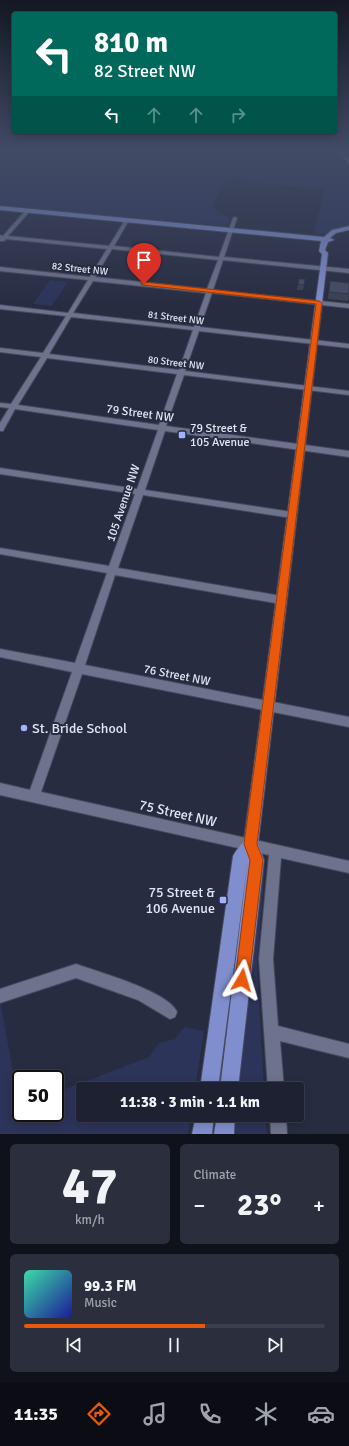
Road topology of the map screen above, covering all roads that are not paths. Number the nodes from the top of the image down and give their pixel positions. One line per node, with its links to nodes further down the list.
1 (0, 208): 2 (main road)
2 (28, 211): 4 (main road); 7 (street)
3 (235, 218): 6 (street, 105 Avenue NW)
4 (127, 220): 6 (main road); 10 (street)
5 (349, 228): 8 (main road)
6 (231, 229): 8 (main road); 11 (street, 105 Avenue NW)
7 (2, 237): 9 (street); 10 (street)
8 (328, 239): 13 (main road)
9 (0, 243)
10 (110, 248): 11 (street); 15 (street)
11 (221, 259): 13 (street); 16 (street, 105 Avenue NW)
12 (0, 269): 15 (street, 82 Street NW)
13 (323, 269): 14 (street); 17 (main road)
14 (349, 271)
15 (91, 279): 16 (street, 82 Street NW); 20 (street)
16 (210, 291): 17 (street, 82 Street NW); 21 (street, 105 Avenue NW)
17 (319, 303): 19 (street, 82 Street NW); 22 (main road)
18 (0, 306): 20 (street, 81 Street NW)
19 (349, 306)
20 (70, 314): 21 (street, 81 Street NW); 25 (street)
21 (197, 329): 22 (street, 81 Street NW); 26 (street, 105 Avenue NW)
22 (314, 342): 23 (street, 81 Street NW); 27 (main road)
23 (349, 346)
24 (0, 350): 25 (street, 80 Street NW)
25 (45, 355): 26 (street, 80 Street NW); 30 (street)
26 (182, 372): 27 (street, 80 Street NW); 31 (street, 105 Avenue NW)
27 (308, 388): 28 (street, 80 Street NW); 33 (main road)
28 (349, 393)
29 (0, 405): 30 (street, 79 Street NW)
30 (13, 407): 31 (street, 79 Street NW); 32 (street)
31 (163, 428): 33 (street, 79 Street NW); 36 (street, 105 Avenue NW)
32 (0, 429)
33 (301, 447): 34 (street, 79 Street NW); 37 (main road)
34 (349, 454)
35 (0, 471): 36 (street)
36 (140, 493): 37 (street); 39 (street, 105 Avenue NW)
37 (292, 515): 40 (main road)
38 (0, 551): 39 (street)
39 (113, 571): 40 (street); 42 (street, 105 Avenue NW)
40 (281, 600): 43 (main road)
41 (0, 653): 42 (street, 76 Street NW)
42 (78, 669): 43 (street, 76 Street NW); 46 (street, 105 Avenue NW)
43 (268, 706): 44 (street, 76 Street NW); 47 (main road)
44 (349, 722)
45 (0, 789): 46 (street, 75 Street NW)
46 (34, 796): 47 (street, 75 Street NW)
47 (250, 844): 48 (street, 75 Street NW); 54 (main road); 55 (main road)
48 (276, 850): 49 (street, 75 Street NW); 52 (street)
49 (349, 867)
50 (0, 996): 51 (street)
51 (170, 1012)
52 (272, 1032): 53 (street); 56 (street)
53 (349, 1051)
54 (210, 1082)
55 (231, 1082)
56 (276, 1082)
57 (204, 1122): 60 (main road)
58 (225, 1122): 61 (main road)
59 (278, 1122): 62 (street)
60 (202, 1134)
61 (224, 1134)
62 (279, 1134)

